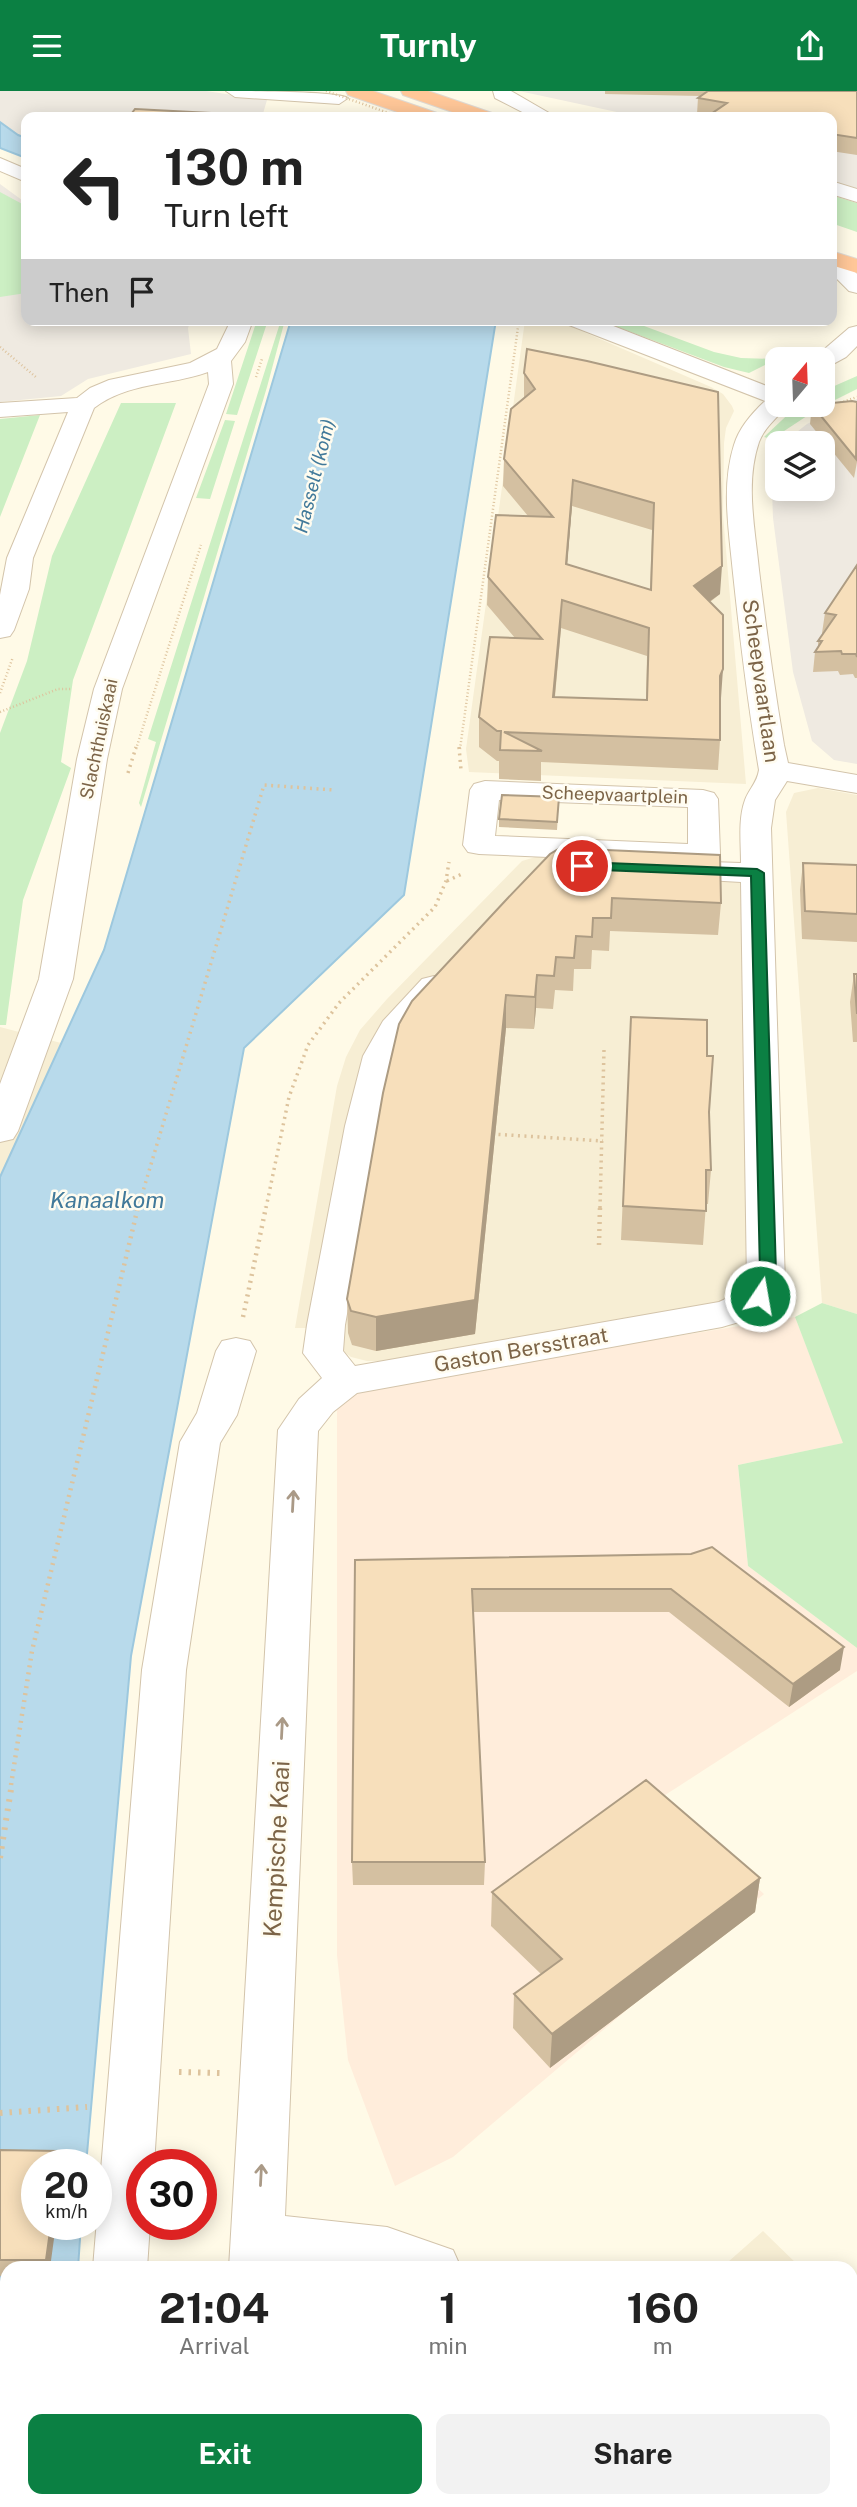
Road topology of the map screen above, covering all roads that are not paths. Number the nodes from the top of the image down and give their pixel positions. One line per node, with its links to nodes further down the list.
1 (235, 91): 5 (street)
2 (410, 91): 9 (highway)
3 (502, 91): 10 (street)
4 (341, 93): 5 (street); 7 (street); 8 (highway)
5 (294, 94): 6 (street)
6 (292, 112)
7 (334, 112)
8 (411, 112)
9 (471, 112)
10 (536, 112)
11 (0, 164): 12 (street)
12 (21, 174)
13 (837, 189): 14 (street)
14 (857, 196)
15 (837, 239): 16 (highway)
16 (857, 246)
17 (837, 261): 19 (highway)
18 (837, 265): 20 (street)
19 (857, 267)
20 (857, 286)
21 (240, 326): 25 (street, Slachthuiskaai)
22 (592, 326): 28 (street)
23 (857, 333): 24 (street)
24 (835, 354)
25 (219, 360): 29 (street); 39 (street, Slachthuiskaai)
26 (845, 374): 27 (street)
27 (835, 378)
28 (765, 395)
29 (83, 405): 30 (street); 32 (street)
30 (0, 410)
31 (765, 413): 33 (street, Scheepvaartlaan)
32 (0, 630)
33 (774, 769): 35 (street); 36 (street, Scheepvaartlaan)
34 (473, 783): 34 (street, Scheepvaartplein)
35 (857, 784)
36 (757, 873): 37 (street); 40 (street, Scheepvaartlaan)
37 (530, 882)
38 (457, 962): 42 (street)
39 (0, 1131)
40 (760, 1296): 42 (street, Gaston Bersstraat)
41 (236, 1351): 45 (street)
42 (346, 1381): 43 (street, Gaston Bersstraat)
43 (298, 1430): 44 (street, Kempische Kaai, one-way to 43)
44 (257, 2253): 46 (street)
45 (120, 2261)
46 (413, 2261)

